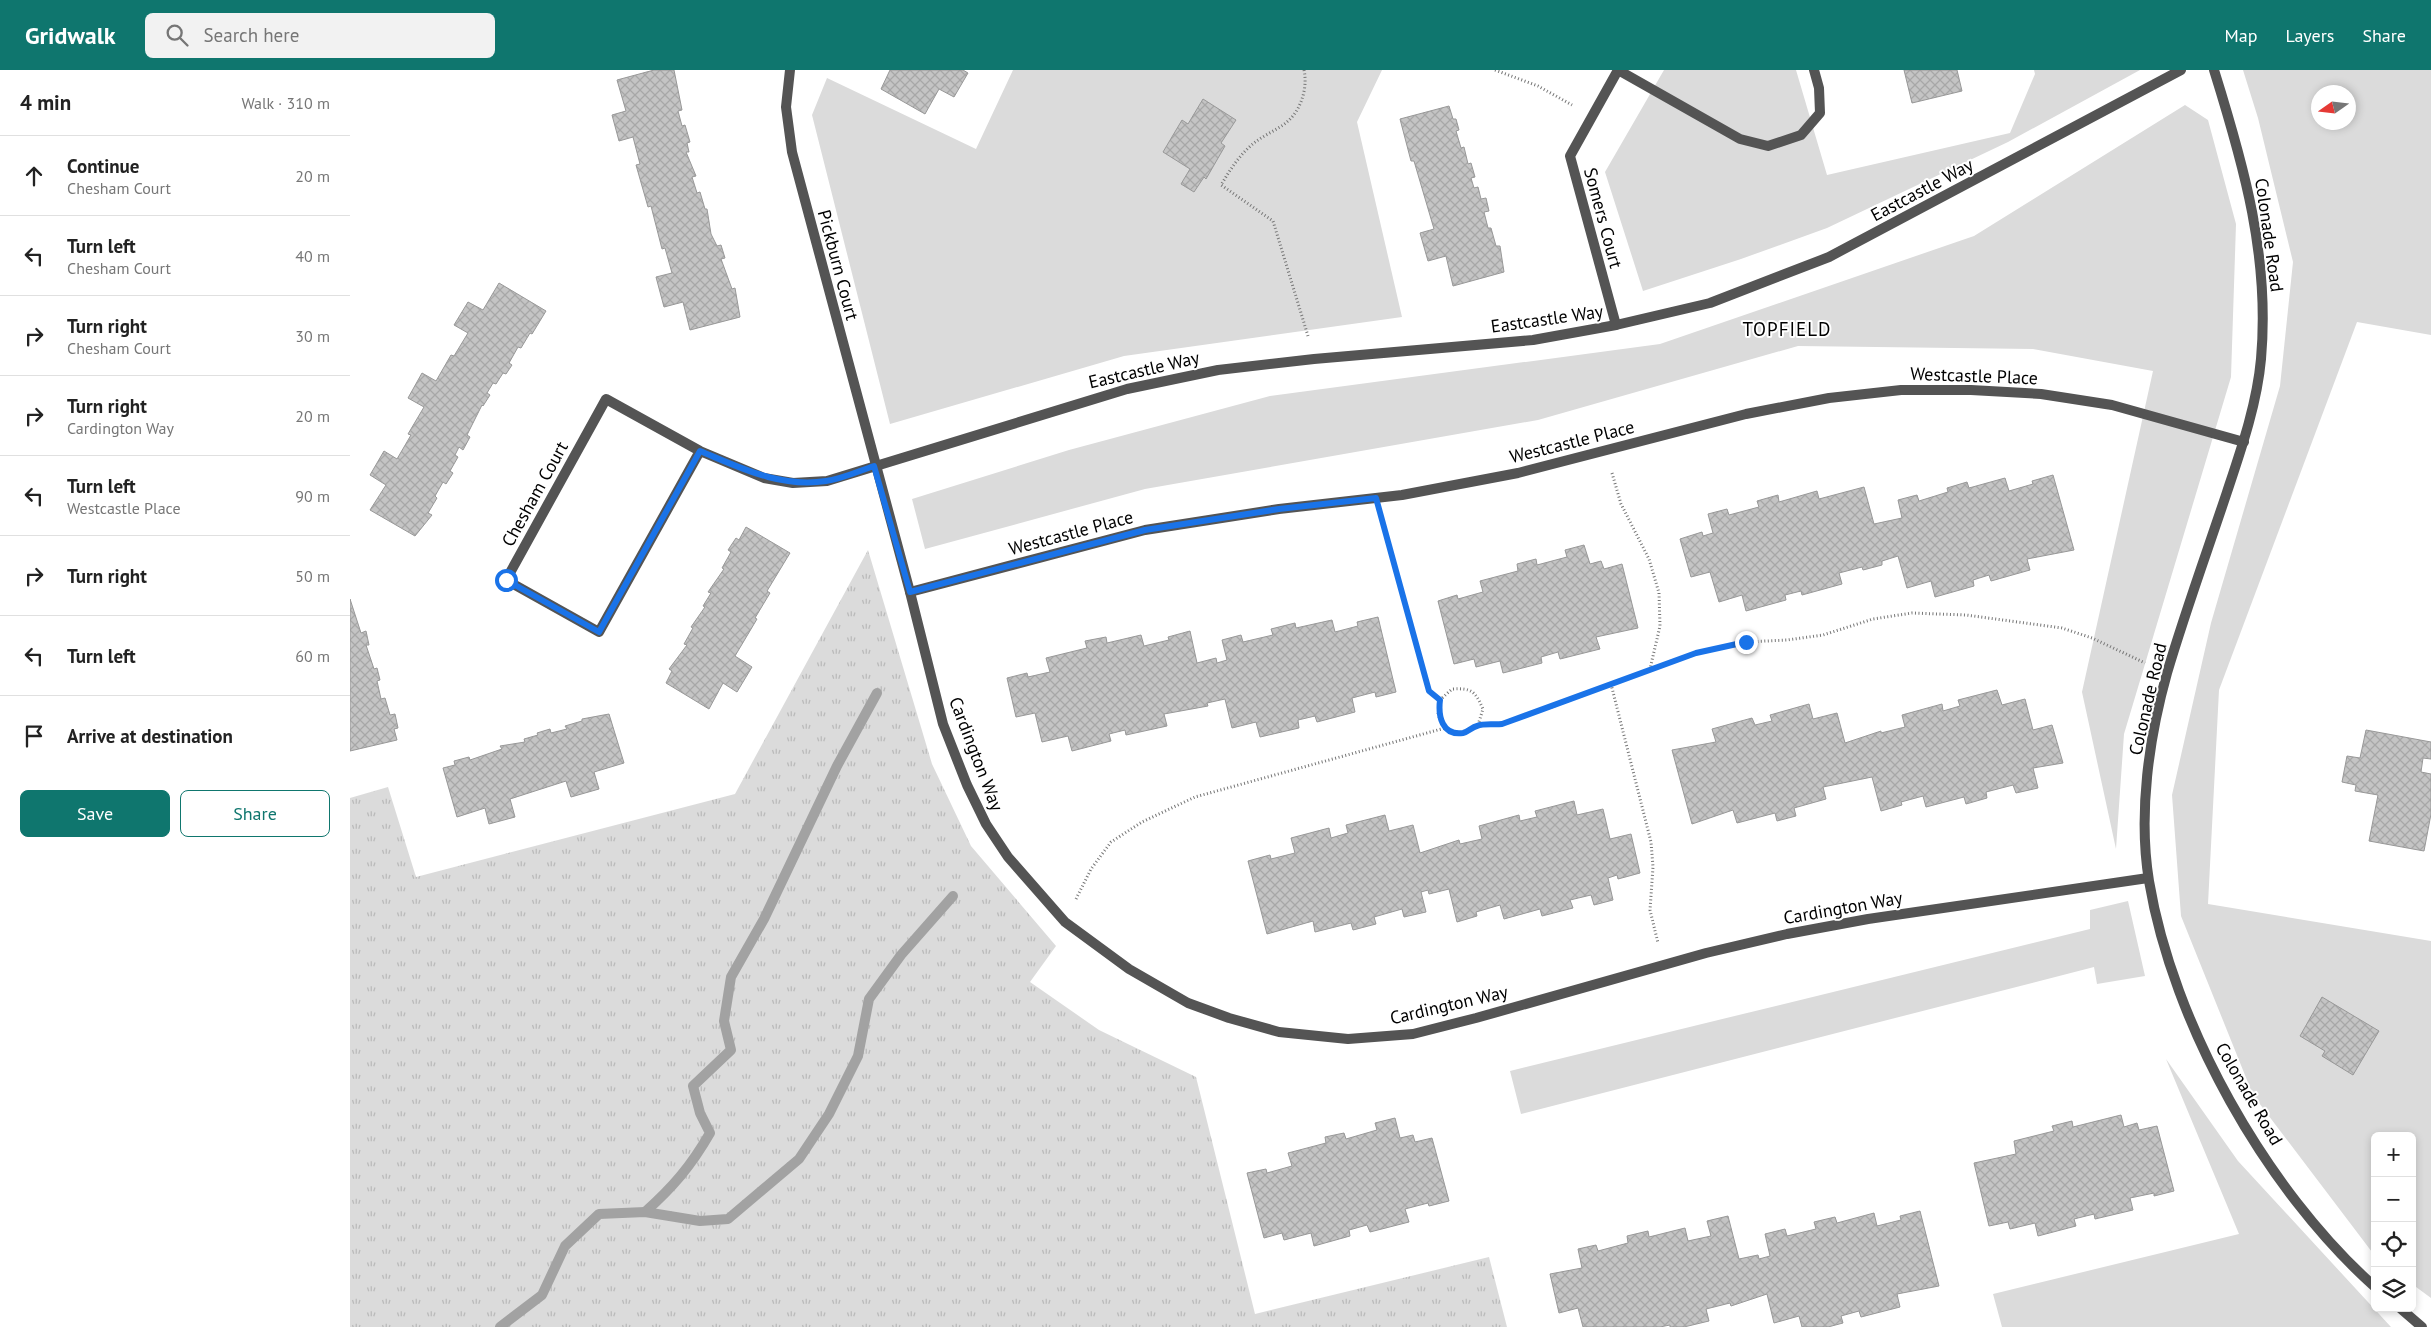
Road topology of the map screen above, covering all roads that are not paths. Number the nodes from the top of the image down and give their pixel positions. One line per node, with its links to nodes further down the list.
1 (790, 70): 9 (street, Pickburn Court)
2 (1618, 70): 3 (street, Somers Court); 6 (street, Somers Court)
3 (1814, 70)
4 (2181, 70): 6 (street, Eastcastle Way)
5 (2214, 70): 7 (street, Colonade Road)
6 (1616, 325): 9 (street, Eastcastle Way)
7 (2244, 442): 10 (street, Westcastle Place); 11 (street, Colonade Road)
8 (700, 451): 8 (street, Chesham Court); 9 (street, Chesham Court)
9 (874, 466): 10 (street, Cardington Way)
10 (910, 592): 11 (street, Cardington Way)
11 (2148, 878): 12 (street, Colonade Road)
12 (2371, 1283)
13 (2405, 1312): 14 (street)
14 (2422, 1327)

